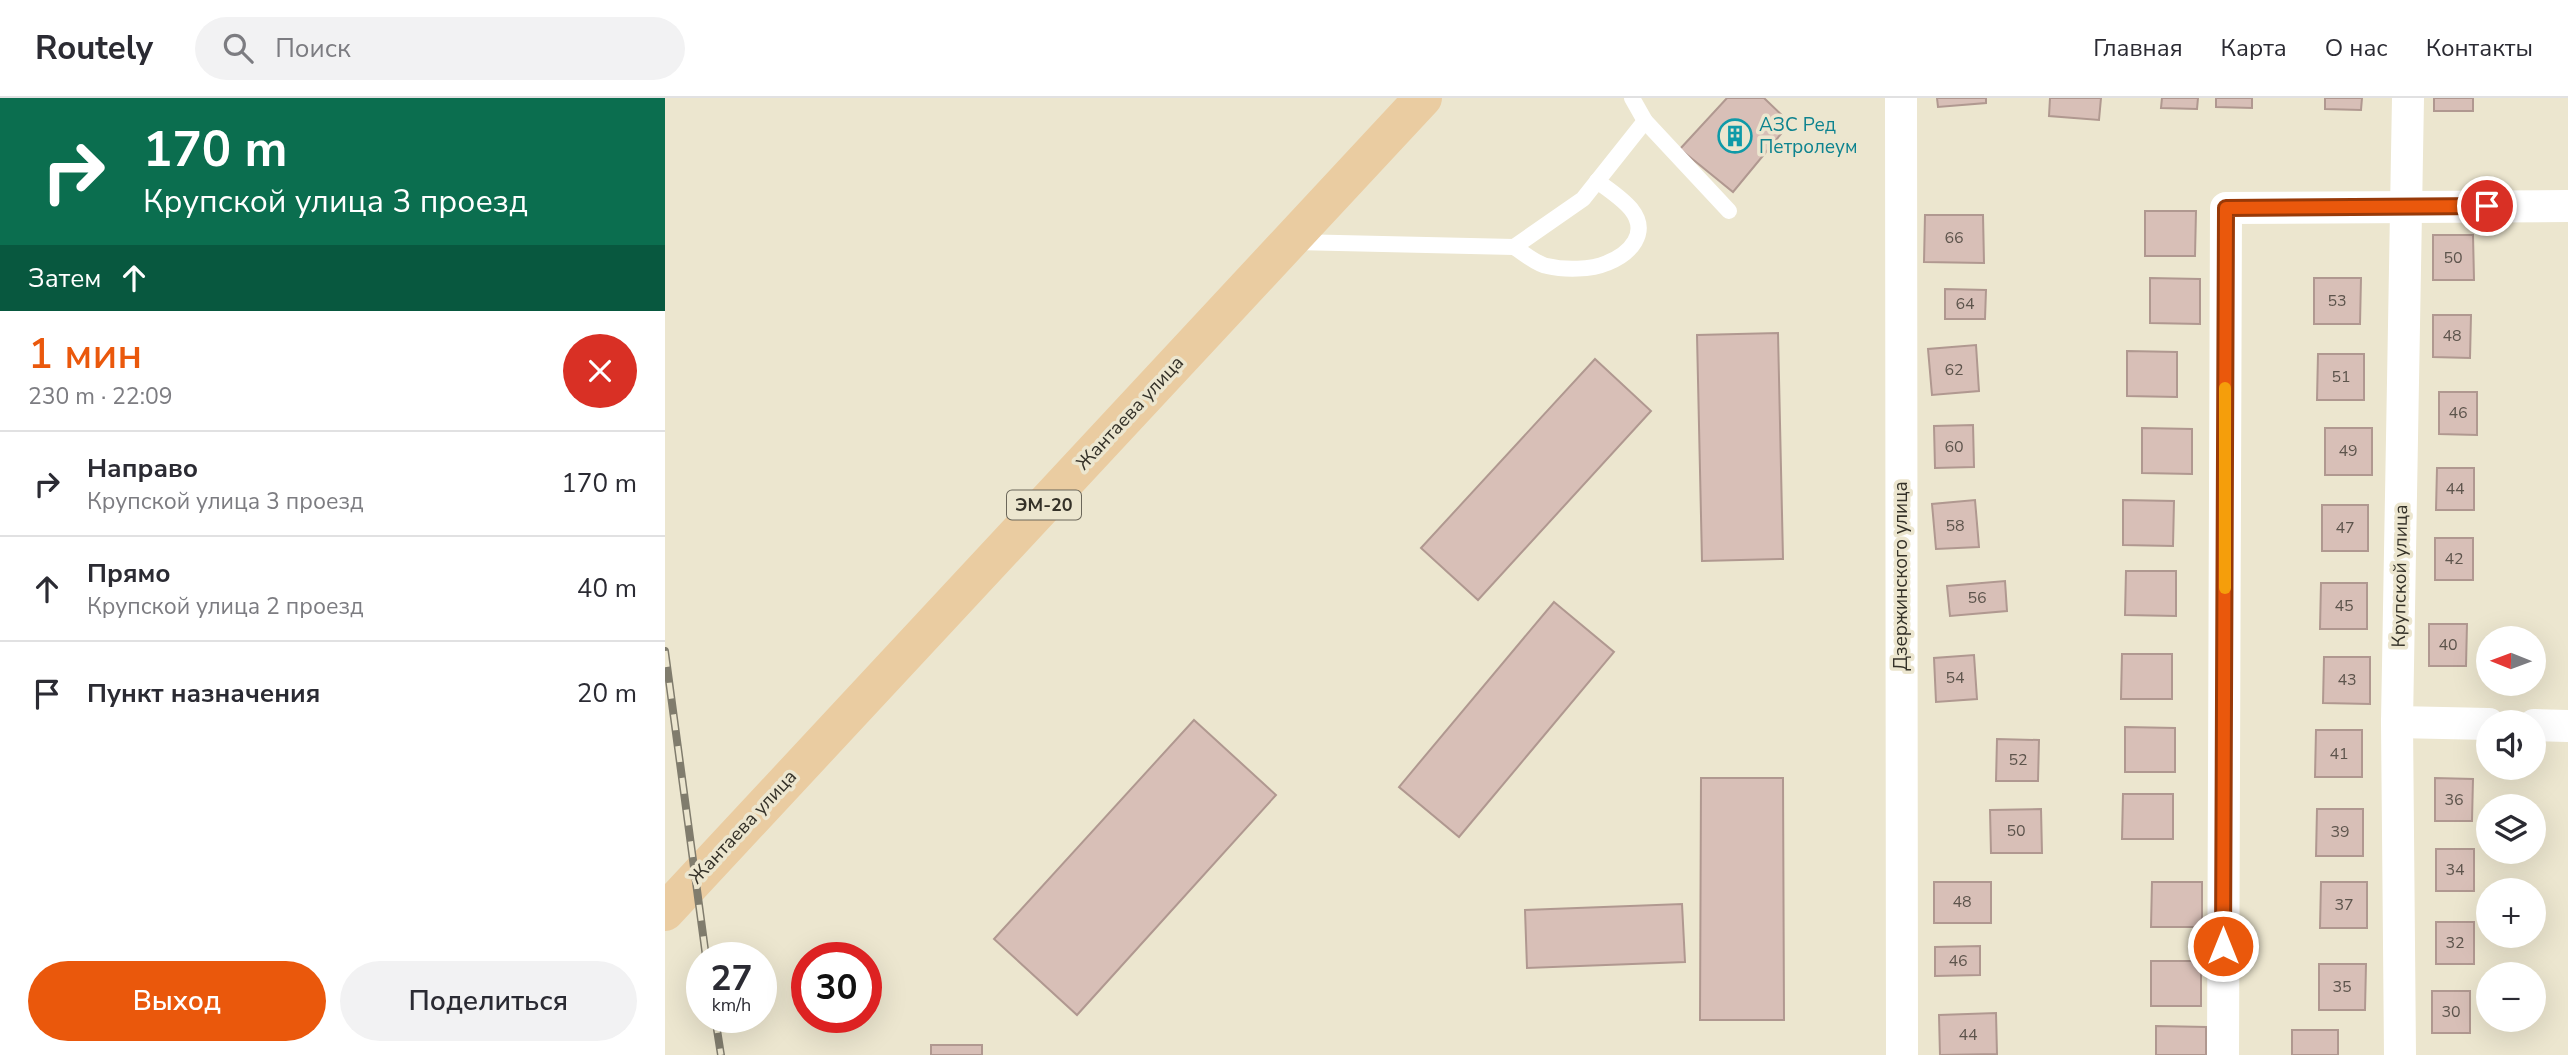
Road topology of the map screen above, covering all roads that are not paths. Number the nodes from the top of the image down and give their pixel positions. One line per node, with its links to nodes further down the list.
1 (1423, 98): 10 (main road, Жантаева улица / ЭМ-20)
2 (1632, 98): 5 (lane)
3 (1901, 98): 17 (street, Дзержинского улица)
4 (2408, 98): 7 (street, Крупской улица)
5 (1645, 121): 6 (lane); 9 (lane)
6 (1597, 181): 11 (lane); 11 (lane)
7 (2406, 206): 8 (street); 12 (street, Крупской улица); 18 (street)
8 (2568, 206)
9 (1729, 211)
10 (1289, 242): 11 (lane); 16 (main road, Жантаева улица / ЭМ-20)
11 (1514, 247)
12 (2397, 722): 13 (street); 19 (street, Крупской улица)
13 (2476, 724)
14 (2546, 725): 15 (street)
15 (2568, 726)
16 (665, 912)
17 (1902, 1055)
18 (2223, 1055)
19 (2400, 1055)

